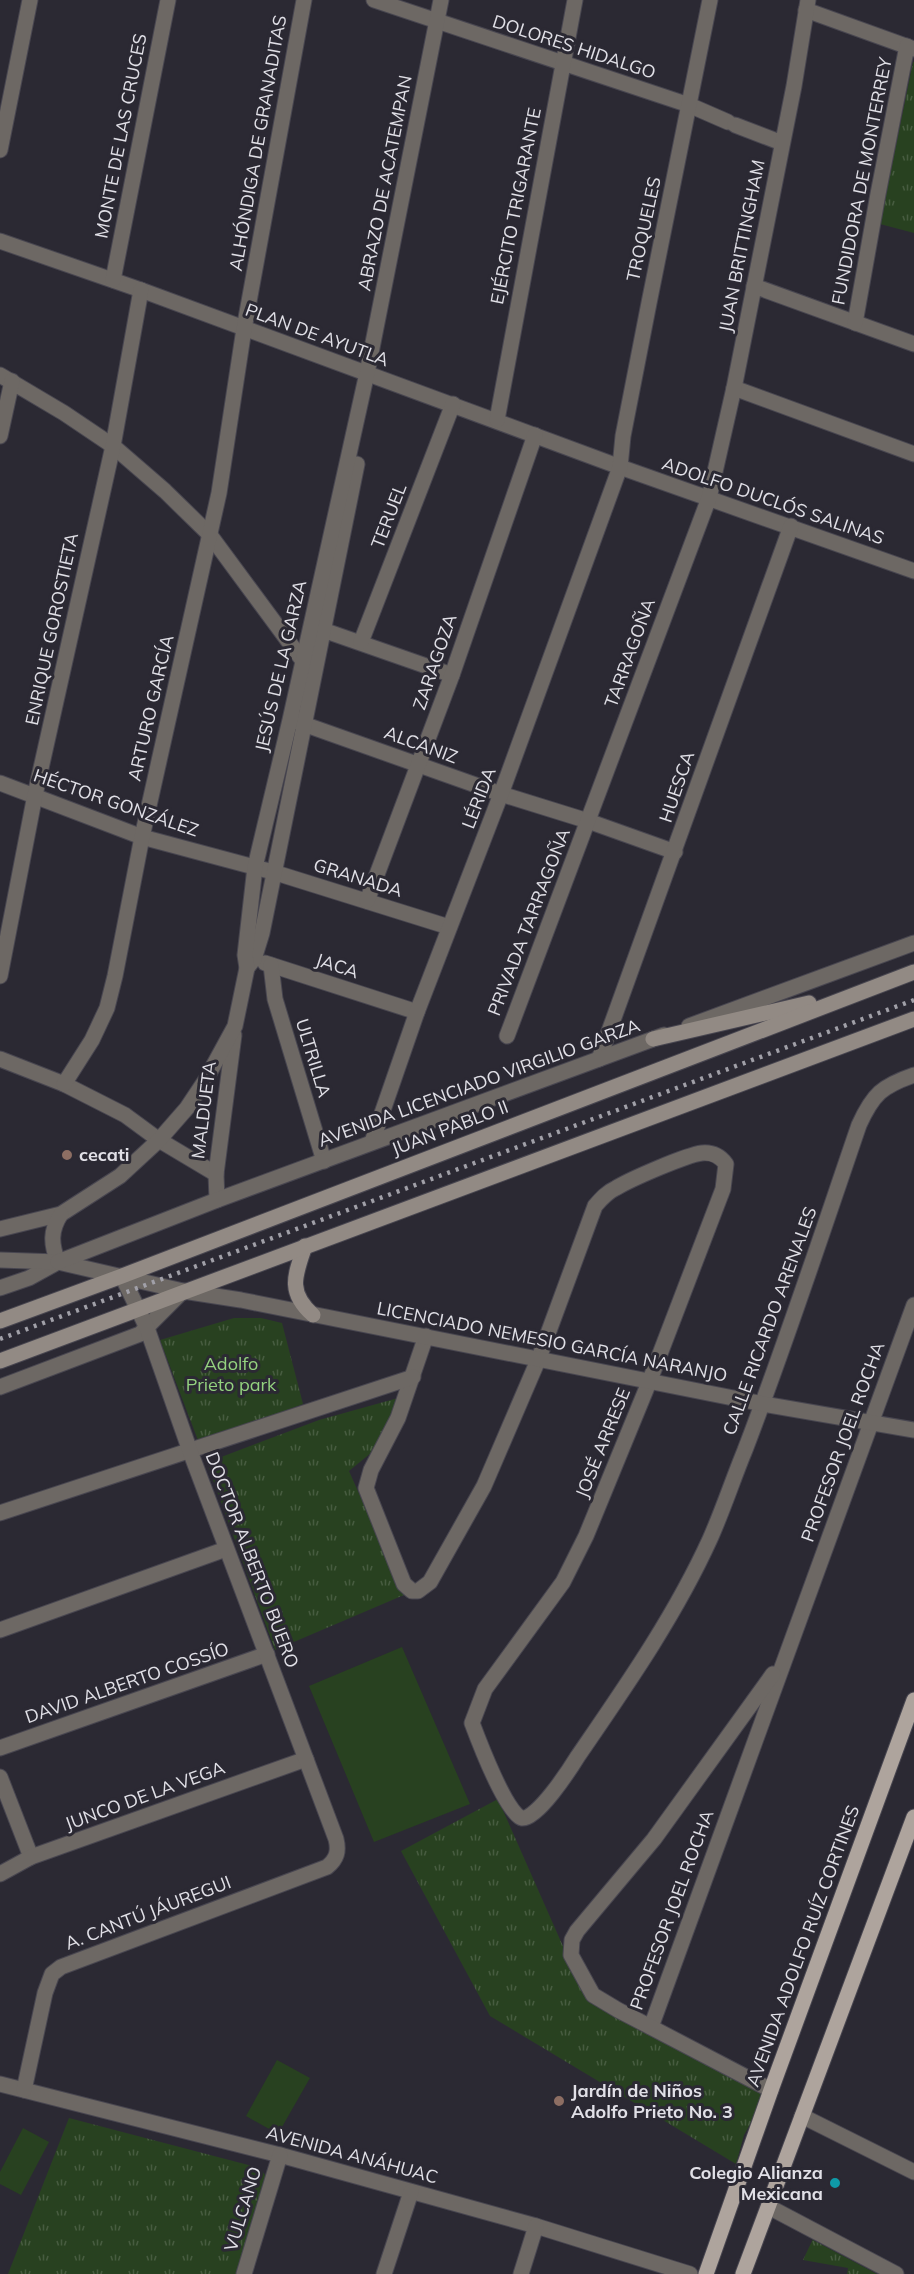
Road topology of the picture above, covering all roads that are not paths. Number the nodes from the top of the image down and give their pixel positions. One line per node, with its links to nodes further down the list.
1 (30, 0): 14 (street)
2 (168, 0): 16 (street, MONTE DE LAS CRUCES)
3 (304, 0): 20 (street, ALHÓNDIGA DE GRANADITAS)
4 (374, 0): 9 (street, DOLORES HIDALGO)
5 (441, 0): 9 (street, ABRAZO DE ACATEMPAN)
6 (575, 0): 11 (street, EJÉRCITO TRIGARANTE)
7 (710, 0): 12 (street, TROQUELES)
8 (807, 5): 10 (street); 13 (street, JUAN BRITTINGHAM)
9 (437, 22): 11 (street, DOLORES HIDALGO); 22 (street, ABRAZO DE ACATEMPAN)
10 (911, 48): 19 (street, FUNDIDORA DE MONTERREY)
11 (562, 64): 12 (street, DOLORES HIDALGO); 26 (street, EJÉRCITO TRIGARANTE)
12 (689, 105): 13 (street, DOLORES HIDALGO); 31 (street, TROQUELES)
13 (782, 143): 17 (street, JUAN BRITTINGHAM)
14 (0, 150)
15 (0, 241): 16 (street, PLAN DE AYUTLA)
16 (113, 280): 18 (street, PLAN DE AYUTLA)
17 (754, 286): 19 (street); 24 (street, JUAN BRITTINGHAM)
18 (141, 290): 20 (street, PLAN DE AYUTLA); 29 (street, ENRIQUE GOROSTIETA)
19 (855, 323): 21 (street)
20 (244, 329): 22 (street, PLAN DE AYUTLA); 34 (street, ARTURO GARCÍA)
21 (914, 344)
22 (371, 375): 25 (street, PLAN DE AYUTLA); 36 (street, JESÚS DE LA GARZA); 38 (street, JESÚS DE LA GARZA)
23 (6, 378): 28 (street); 29 (street)
24 (734, 388): 30 (street); 32 (street, JUAN BRITTINGHAM)
25 (453, 404): 26 (street, PLAN DE AYUTLA); 37 (street, TERUEL)
26 (497, 420): 27 (street, PLAN DE AYUTLA)
27 (535, 435): 31 (street, PLAN DE AYUTLA); 39 (street, ZARAGOZA)
28 (0, 436)
29 (112, 446): 34 (street); 44 (street, ENRIQUE GOROSTIETA)
30 (914, 454)
31 (620, 467): 32 (street, ADOLFO DUCLÓS SALINAS); 43 (street, LÉRIDA)
32 (709, 498): 33 (street, ADOLFO DUCLÓS SALINAS); 45 (street, TARRAGOÑA)
33 (790, 526): 35 (street, ADOLFO DUCLÓS SALINAS); 47 (street, HUESCA)
34 (210, 535): 38 (street); 46 (street, ARTURO GARCÍA)
35 (914, 571)
36 (323, 630): 37 (street); 40 (street, JESÚS DE LA GARZA)
37 (361, 642): 39 (street)
38 (303, 661): 40 (street, JESÚS DE LA GARZA)
39 (452, 675): 41 (street, ZARAGOZA)
40 (296, 721): 41 (street, ALCANIZ); 48 (street, JESÚS DE LA GARZA); 49 (street, JESÚS DE LA GARZA)
41 (419, 765): 43 (street, ALCANIZ); 50 (street, ZARAGOZA)
42 (0, 783): 44 (street, HÉCTOR GONZÁLEZ)
43 (501, 794): 45 (street, ALCANIZ); 51 (street, LÉRIDA)
44 (35, 795): 46 (street, HÉCTOR GONZÁLEZ); 56 (street, ENRIQUE GOROSTIETA)
45 (588, 821): 47 (street, ALCANIZ); 61 (street, PRIVADA TARRAGOÑA)
46 (142, 837): 48 (street, HÉCTOR GONZÁLEZ); 66 (street, ARTURO GARCÍA)
47 (675, 852): 64 (street, HUESCA)
48 (255, 867): 49 (street, GRANADA); 53 (street, JESÚS DE LA GARZA)
49 (273, 872): 50 (street, GRANADA); 53 (street, JESÚS DE LA GARZA)
50 (367, 901): 51 (street, GRANADA)
51 (449, 927): 58 (street, LÉRIDA)
52 (914, 942): 62 (street, AVENIDA LICENCIADO VIRGILIO GARZA)
53 (249, 961): 54 (street, JACA); 60 (street, JESÚS DE LA GARZA)
54 (271, 965): 58 (street, JACA); 69 (street, ULTRILLA)
55 (914, 972): 57 (main road, JUAN PABLO II)
56 (0, 976)
57 (861, 991): 62 (main road); 77 (main road, JUAN PABLO II)
58 (417, 1012): 68 (street, LÉRIDA)
59 (914, 1019): 74 (main road)
60 (235, 1026): 67 (street, JESÚS DE LA GARZA); 70 (street, MALDUETA)
61 (507, 1036)
62 (653, 1039): 64 (street, AVENIDA LICENCIADO VIRGILIO GARZA)
63 (0, 1059): 66 (street)
64 (599, 1059): 68 (street, AVENIDA LICENCIADO VIRGILIO GARZA)
65 (914, 1075): 91 (street, CALLE RICARDO ARENALES)
66 (64, 1084): 67 (street)
67 (159, 1140): 70 (street); 72 (street, JESÚS DE LA GARZA)
68 (372, 1142): 69 (street, AVENIDA LICENCIADO VIRGILIO GARZA)
69 (324, 1161): 71 (street, AVENIDA LICENCIADO VIRGILIO GARZA)
70 (216, 1174): 71 (street, MALDUETA)
71 (217, 1200): 76 (street, AVENIDA LICENCIADO VIRGILIO GARZA)
72 (61, 1214): 73 (street, JESÚS DE LA GARZA); 76 (street)
73 (0, 1229)
74 (305, 1246): 79 (main road); 82 (main road)
75 (3, 1258): 76 (street, LICENCIADO NEMESIO GARCÍA NARANJO)
76 (58, 1262): 77 (street, LICENCIADO NEMESIO GARCÍA NARANJO); 78 (street, AVENIDA LICENCIADO VIRGILIO GARZA)
77 (122, 1276): 79 (street, LICENCIADO NEMESIO GARCÍA NARANJO); 81 (street, DOCTOR ALBERTO BUERO); 83 (main road, JUAN PABLO II)
78 (0, 1288)
79 (183, 1291): 81 (main road); 82 (street, LICENCIADO NEMESIO GARCÍA NARANJO); 84 (street)
80 (914, 1305): 92 (street, PROFESOR JOEL ROCHA)
81 (139, 1308): 84 (street, DOCTOR ALBERTO BUERO); 87 (main road)
82 (313, 1315): 85 (street, LICENCIADO NEMESIO GARCÍA NARANJO)
83 (0, 1321)
84 (147, 1328): 90 (street); 94 (street, DOCTOR ALBERTO BUERO)
85 (426, 1336): 86 (street, LICENCIADO NEMESIO GARCÍA NARANJO); 88 (street)
86 (539, 1358): 88 (street); 89 (street, LICENCIADO NEMESIO GARCÍA NARANJO); 89 (street, JOSÉ ARRESE)
87 (0, 1361)
88 (413, 1377): 94 (street)
89 (650, 1380): 91 (street, LICENCIADO NEMESIO GARCÍA NARANJO); 105 (street, JOSÉ ARRESE)
90 (0, 1387)
91 (763, 1404): 92 (street, LICENCIADO NEMESIO GARCÍA NARANJO); 105 (street, CALLE RICARDO ARENALES)
92 (870, 1424): 93 (street, LICENCIADO NEMESIO GARCÍA NARANJO); 99 (street, PROFESOR JOEL ROCHA)
93 (914, 1430)
94 (190, 1451): 95 (street); 96 (street, DOCTOR ALBERTO BUERO)
95 (0, 1513)
96 (226, 1549): 97 (street); 98 (street, DOCTOR ALBERTO BUERO)
97 (0, 1630)
98 (267, 1654): 101 (street, DAVID ALBERTO COSSÍO); 102 (street, DOCTOR ALBERTO BUERO)
99 (783, 1660): 109 (street, PROFESOR JOEL ROCHA); 109 (street, PROFESOR JOEL ROCHA)
100 (914, 1700): 112 (main road, AVENIDA ADOLFO RUÍZ CORTINES)
101 (0, 1749)
102 (306, 1759): 106 (street, JUNCO DE LA VEGA); 107 (street, DOCTOR ALBERTO BUERO)
103 (0, 1777): 106 (street)
104 (914, 1817): 113 (main road)
105 (523, 1818)
106 (31, 1857): 108 (street, JUNCO DE LA VEGA)
107 (336, 1859): 111 (street, A. CANTÚ JÁUREGUI)
108 (0, 1874)
109 (651, 2027): 112 (street)
110 (0, 2084): 111 (street, AVENIDA ANÁHUAC)
111 (24, 2090): 114 (street, AVENIDA ANÁHUAC)
112 (771, 2090): 123 (main road, AVENIDA ADOLFO RUÍZ CORTINES)
113 (802, 2116): 115 (street); 117 (main road)
114 (280, 2155): 116 (street, AVENIDA ANÁHUAC); 119 (street, VULCANO)
115 (914, 2172)
116 (411, 2192): 118 (street, AVENIDA ANÁHUAC); 120 (street)
117 (768, 2207): 124 (main road); 125 (street)
118 (536, 2226): 121 (street); 122 (street, AVENIDA ANÁHUAC)
119 (244, 2274)
120 (384, 2274)
121 (521, 2274)
122 (690, 2274)
123 (706, 2274)
124 (743, 2274)
125 (896, 2274)

